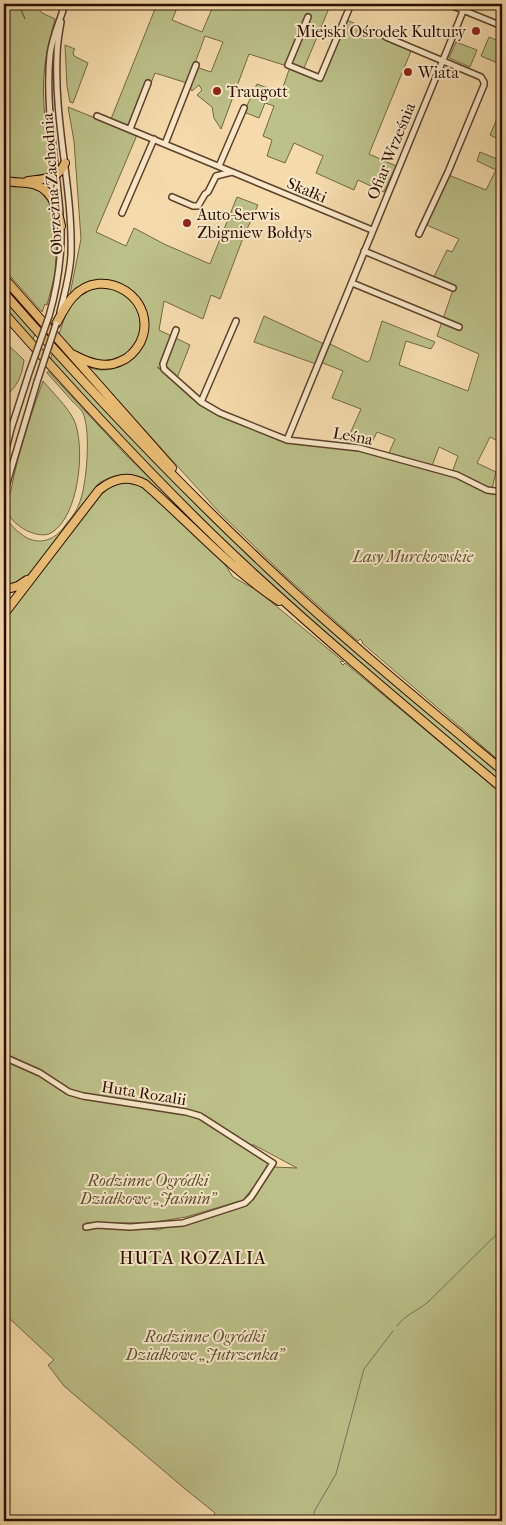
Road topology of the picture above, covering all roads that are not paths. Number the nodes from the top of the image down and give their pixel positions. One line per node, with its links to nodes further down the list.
1 (66, 4): 6 (street, Obrzeżna Zachodnia)
2 (351, 4): 7 (street)
3 (448, 4): 5 (street)
4 (466, 4): 5 (street, Ofiar Września)
5 (463, 10): 8 (street); 10 (street, Ofiar Września)
6 (62, 14): 18 (street, Obrzeżna Zachodnia); 21 (street, Obrzeżna Zachodnia)
7 (308, 17)
8 (502, 26)
9 (386, 37): 10 (street)
10 (442, 60): 27 (street, Ofiar Września); 28 (street)
11 (196, 65): 17 (street)
12 (148, 84): 15 (street)
13 (244, 108): 19 (street)
14 (97, 116): 15 (street, Skałki)
15 (130, 129): 16 (street, Skałki)
16 (154, 139): 17 (street, Skałki); 25 (street)
17 (165, 144): 19 (street, Skałki)
18 (64, 163): 21 (highway); 36 (street, Obrzeżna Zachodnia)
19 (219, 166): 20 (street, Skałki)
20 (232, 172): 24 (street); 27 (street, Skałki)
21 (57, 174): 23 (highway); 26 (street, Obrzeżna Zachodnia)
22 (4, 180): 23 (highway)
23 (21, 182): 26 (highway)
24 (172, 197)
25 (122, 214)
26 (61, 226): 42 (street, Obrzeżna Zachodnia, bridge)
27 (372, 230): 29 (street, Ofiar Września)
28 (420, 234)
29 (364, 251): 31 (street, Ofiar Września); 32 (street)
30 (4, 278): 39 (highway)
31 (352, 283): 37 (street); 41 (street, Ofiar Września)
32 (453, 288)
33 (4, 293): 45 (highway)
34 (4, 313): 49 (highway)
35 (236, 321): 40 (street)
36 (56, 324): 39 (highway); 44 (street, Obrzeżna Zachodnia, bridge)
37 (459, 327)
38 (176, 330): 40 (street, Leśna)
39 (63, 346): 45 (highway)
40 (201, 402): 41 (street, Leśna)
41 (287, 440): 43 (street, Leśna)
42 (4, 457)
43 (502, 492)
44 (4, 494)
45 (219, 522): 50 (highway)
46 (39, 569): 47 (highway); 48 (highway); 49 (highway)
47 (4, 590)
48 (4, 614)
49 (303, 618): 51 (highway)
50 (502, 770)
51 (502, 788)
52 (4, 1057): 53 (street, Huta Rozalii)
53 (86, 1227)

